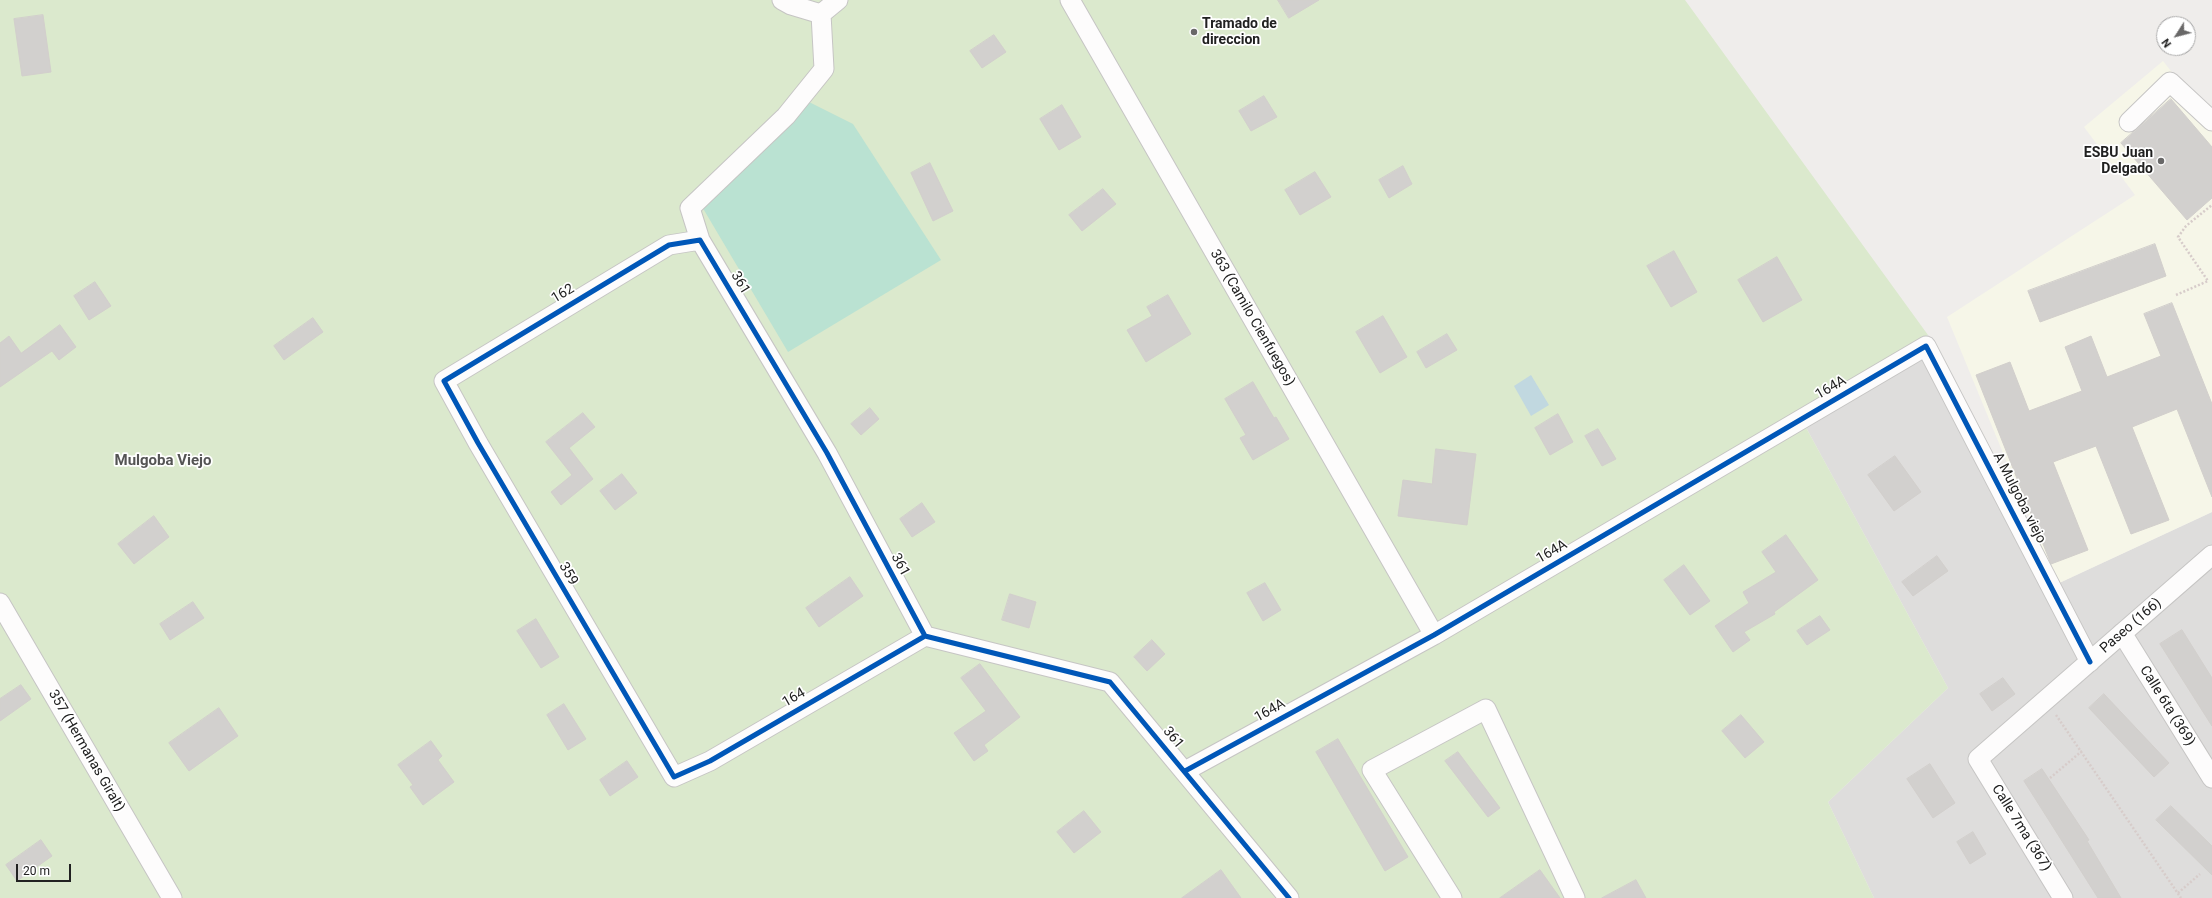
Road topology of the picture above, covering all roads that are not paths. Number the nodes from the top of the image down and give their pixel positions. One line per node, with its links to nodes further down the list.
1 (782, 0): 4 (street)
2 (838, 0): 4 (street)
3 (1070, 0): 13 (street, 363 (Camilo Cienfuegos))
4 (821, 14): 7 (street, 361)
5 (2212, 121): 6 (street)
6 (2129, 122)
7 (700, 240): 9 (street, 162); 14 (street, 361)
8 (1926, 346): 13 (street, 164A); 15 (street, A Mulgoba viejo)
9 (444, 381): 18 (street, 359)
10 (2212, 555): 12 (street, Paseo (166))
11 (0, 603): 21 (street, 357 (Hermanas Giralt))
12 (2122, 633): 15 (street, Paseo (166)); 19 (street, Calle 6ta (369))
13 (1434, 635): 17 (street, 164A)
14 (925, 636): 17 (street, 361); 18 (street, 164)
15 (2090, 662): 16 (street, Paseo (166))
16 (1978, 759): 24 (street, Calle 7ma (367))
17 (1185, 771): 20 (street, 361)
18 (674, 777)
19 (2212, 778)
20 (1285, 897)
21 (172, 898)
22 (1452, 898): 23 (street)
23 (1576, 898)
24 (2063, 898)

